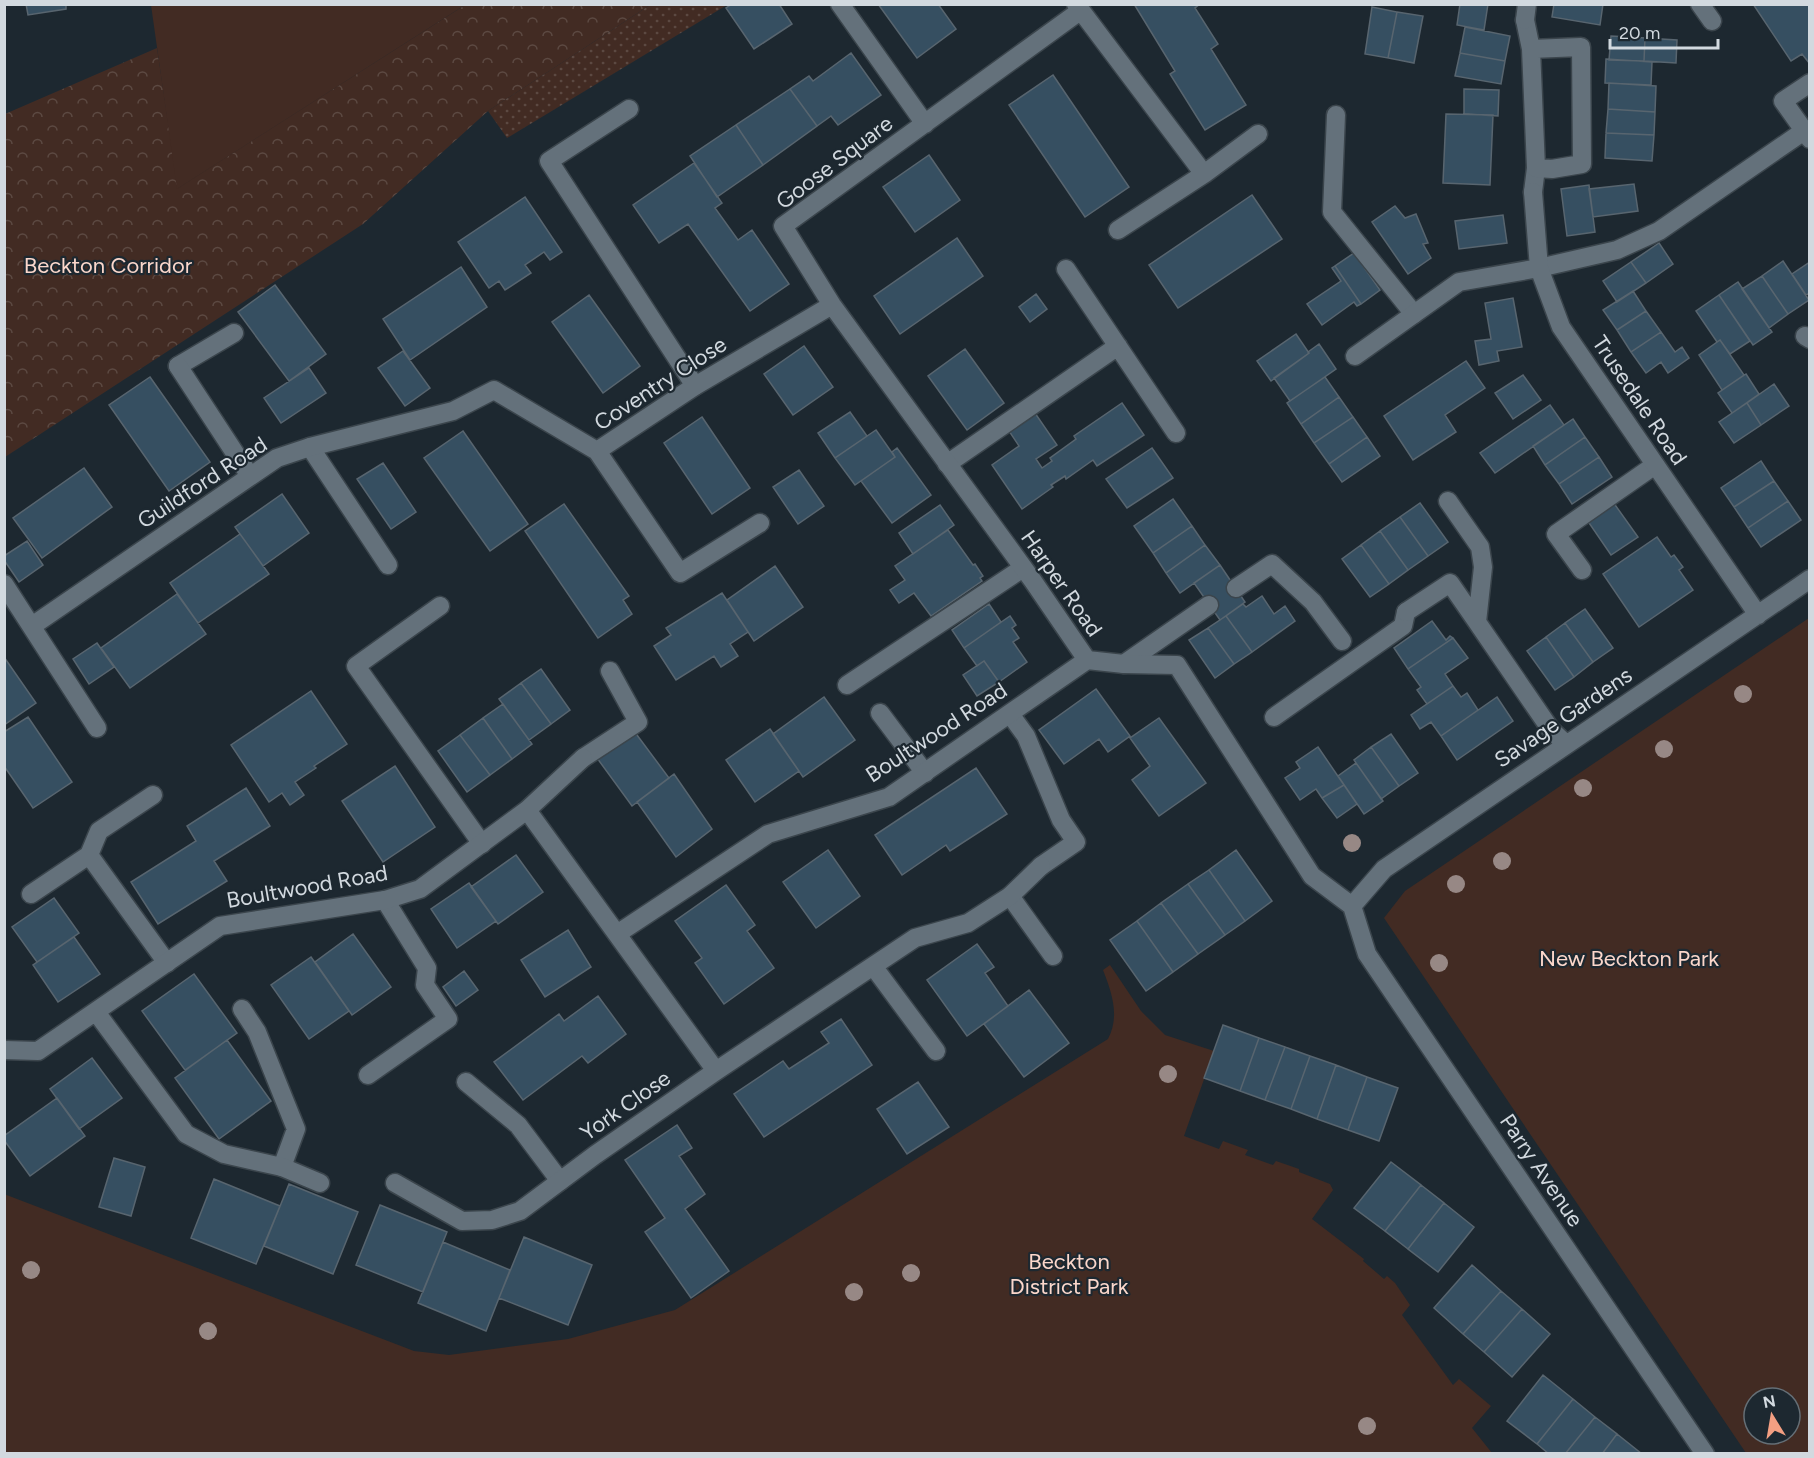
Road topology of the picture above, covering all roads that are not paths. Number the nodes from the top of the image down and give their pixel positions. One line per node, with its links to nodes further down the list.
1 (840, 4): 10 (street)
2 (1700, 4): 5 (street)
3 (1078, 8): 10 (street); 14 (street)
4 (1526, 12): 6 (street, Trusedale Road)
5 (1712, 21)
6 (1531, 49): 13 (street, Trusedale Road); 13 (street)
7 (1809, 83): 12 (street)
8 (629, 109): 23 (street)
9 (1336, 115): 19 (street)
10 (925, 124): 18 (street, Goose Square)
11 (1258, 134): 14 (street)
12 (1807, 135): 16 (street)
13 (1536, 168): 16 (street, Trusedale Road)
14 (1204, 174): 15 (street)
15 (1118, 230)
16 (1539, 268): 19 (street); 28 (street, Trusedale Road)
17 (1066, 270): 21 (street)
18 (832, 305): 23 (street, Coventry Close); 27 (street, Harper Road)
19 (1414, 314): 22 (street)
20 (234, 333): 29 (street)
21 (1118, 346): 24 (street); 27 (street)
22 (1355, 356)
23 (695, 386): 26 (street, Coventry Close)
24 (1176, 433)
25 (310, 447): 26 (street, Guildford Road); 29 (street, Guildford Road); 32 (street)
26 (597, 452): 31 (street, Coventry Close)
27 (947, 464): 33 (street, Harper Road)
28 (1655, 465): 34 (street); 40 (street, Trusedale Road)
29 (250, 476): 42 (street, Guildford Road)
30 (1448, 501): 41 (street)
31 (760, 523)
32 (388, 565)
33 (1023, 568): 44 (street, Harper Road); 47 (street)
34 (1582, 570)
35 (1809, 579): 40 (street, Savage Gardens)
36 (4, 584): 42 (street)
37 (1236, 588): 43 (street)
38 (1209, 605): 45 (street)
39 (440, 606): 56 (street)
40 (1758, 615): 52 (street, Savage Gardens)
41 (1478, 622): 50 (street); 52 (street)
42 (32, 626): 51 (street)
43 (1342, 641)
44 (1086, 660): 45 (street, Harper Road); 49 (street, Boultwood Road)
45 (1124, 664): 61 (street, Harper Road)
46 (610, 671): 55 (street, Boultwood Road)
47 (847, 685)
48 (880, 713): 53 (street)
49 (1010, 714): 53 (street, Boultwood Road); 59 (street, York Close)
50 (1274, 717)
51 (97, 728)
52 (1566, 744): 61 (street, Savage Gardens)
53 (925, 773): 62 (street, Boultwood Road)
54 (153, 795): 57 (street)
55 (527, 810): 56 (street, Boultwood Road); 62 (street)
56 (482, 844): 60 (street, Boultwood Road)
57 (89, 855): 58 (street); 64 (street)
58 (31, 894)
59 (1011, 896): 63 (street); 65 (street, York Close)
60 (385, 900): 64 (street, Boultwood Road); 71 (street)
61 (1352, 906): 77 (street, Parry Avenue)
62 (617, 934): 70 (street)
63 (1053, 956)
64 (167, 963): 67 (street, Boultwood Road)
65 (873, 966): 69 (street); 70 (street, York Close)
66 (242, 1009): 73 (street)
67 (96, 1012): 68 (street, Boultwood Road); 73 (street)
68 (4, 1050)
69 (936, 1051)
70 (716, 1071): 74 (street, York Close)
71 (368, 1075)
72 (466, 1082): 74 (street)
73 (282, 1167): 75 (street)
74 (560, 1181): 76 (street, York Close)
75 (320, 1183)
76 (395, 1184)
77 (1705, 1454)

